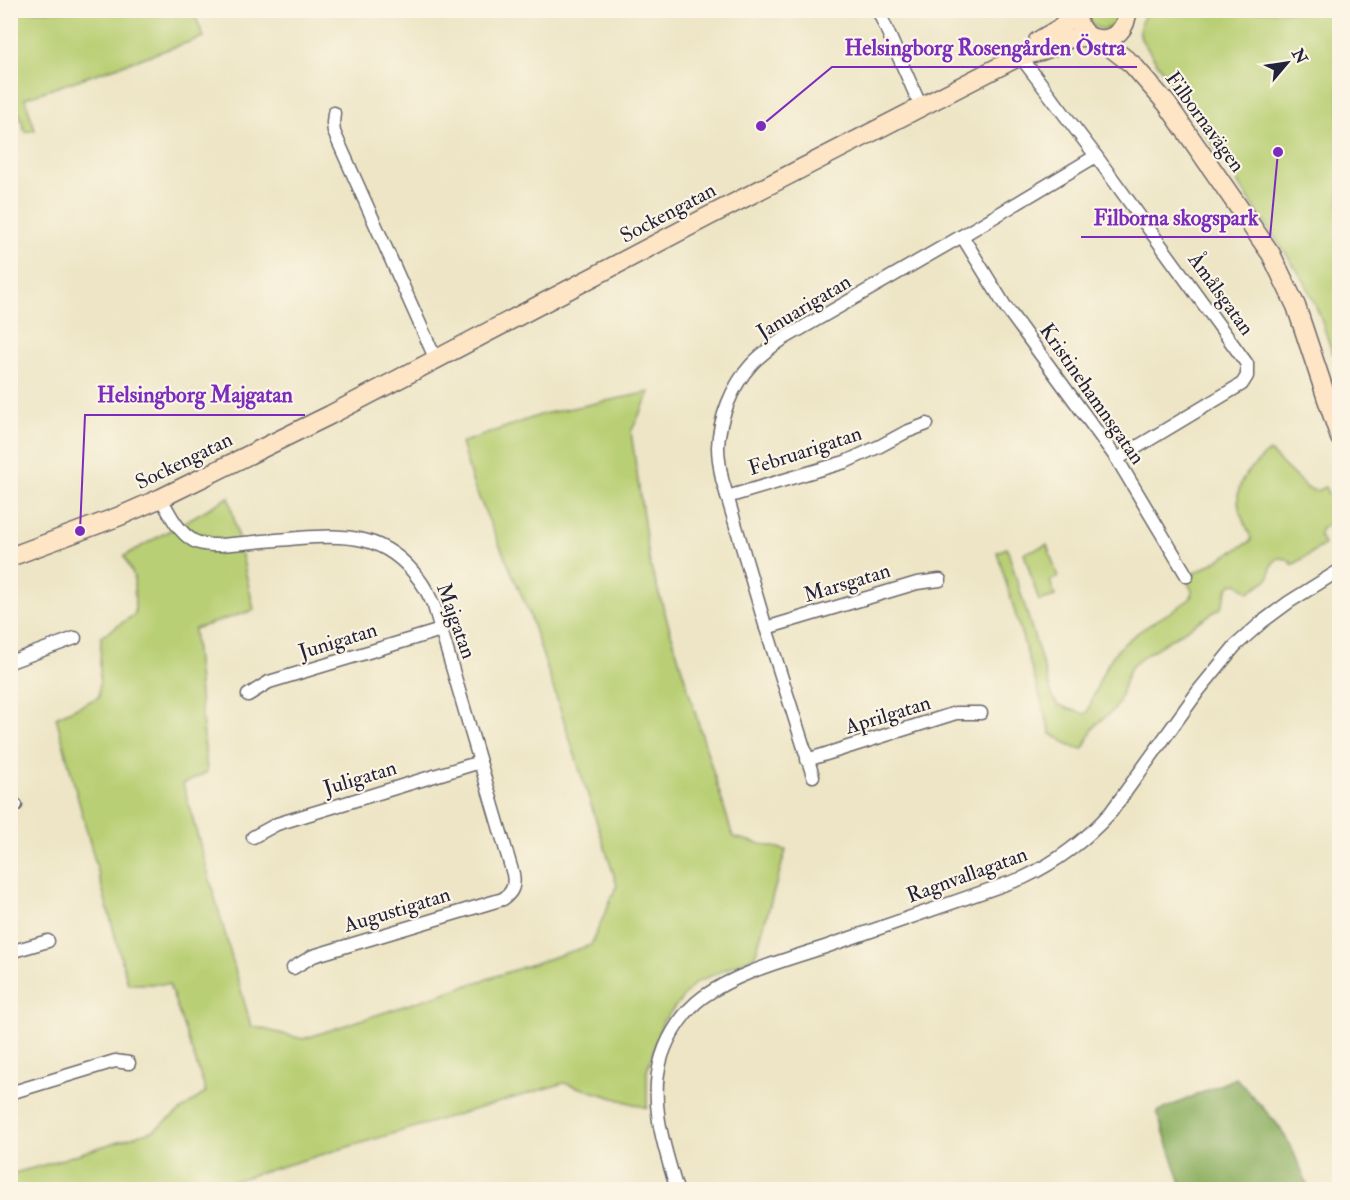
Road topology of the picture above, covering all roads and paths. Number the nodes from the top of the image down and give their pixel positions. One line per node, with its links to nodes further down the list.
1 (878, 10): 7 (street)
2 (1076, 10): 4 (street); 5 (street, Sockengatan)
3 (1129, 15): 4 (street, Filbornavägen); 6 (street, Filbornavägen)
4 (1093, 38): 5 (street, Sockengatan); 6 (street, Filbornavägen)
5 (1020, 56): 7 (street, Sockengatan); 9 (street, Åmålsgatan)
6 (1132, 64): 13 (street, Filbornavägen)
7 (921, 107): 11 (street, Sockengatan)
8 (334, 112): 11 (street)
9 (1096, 156): 10 (street, Januarigatan); 14 (street, Åmålsgatan)
10 (962, 236): 14 (street, Kristinehamnsgatan); 15 (street, Januarigatan)
11 (436, 360): 16 (street, Sockengatan)
12 (927, 424): 15 (street, Februarigatan)
13 (1340, 438)
14 (1117, 459): 19 (street, Kristinehamnsgatan)
15 (727, 497): 21 (street, Januarigatan)
16 (161, 498): 17 (street, Sockengatan); 22 (street, Majgatan)
17 (10, 557)
18 (1340, 570): 37 (street, Ragnvallagatan)
19 (1187, 576)
20 (940, 580): 21 (street, Marsgatan)
21 (766, 628): 27 (street, Januarigatan)
22 (441, 630): 25 (street, Junigatan); 28 (street, Majgatan)
23 (75, 638): 24 (street)
24 (10, 662)
25 (248, 695)
26 (981, 713): 27 (street, Aprilgatan)
27 (807, 760): 29 (street, Januarigatan)
28 (480, 762): 30 (street, Juligatan); 31 (street, Majgatan)
29 (813, 776)
30 (253, 837)
31 (512, 892): 34 (street, Augustigatan)
32 (48, 941): 33 (street)
33 (10, 952)
34 (293, 968)
35 (129, 1063): 36 (street)
36 (10, 1093)
37 (677, 1190)

